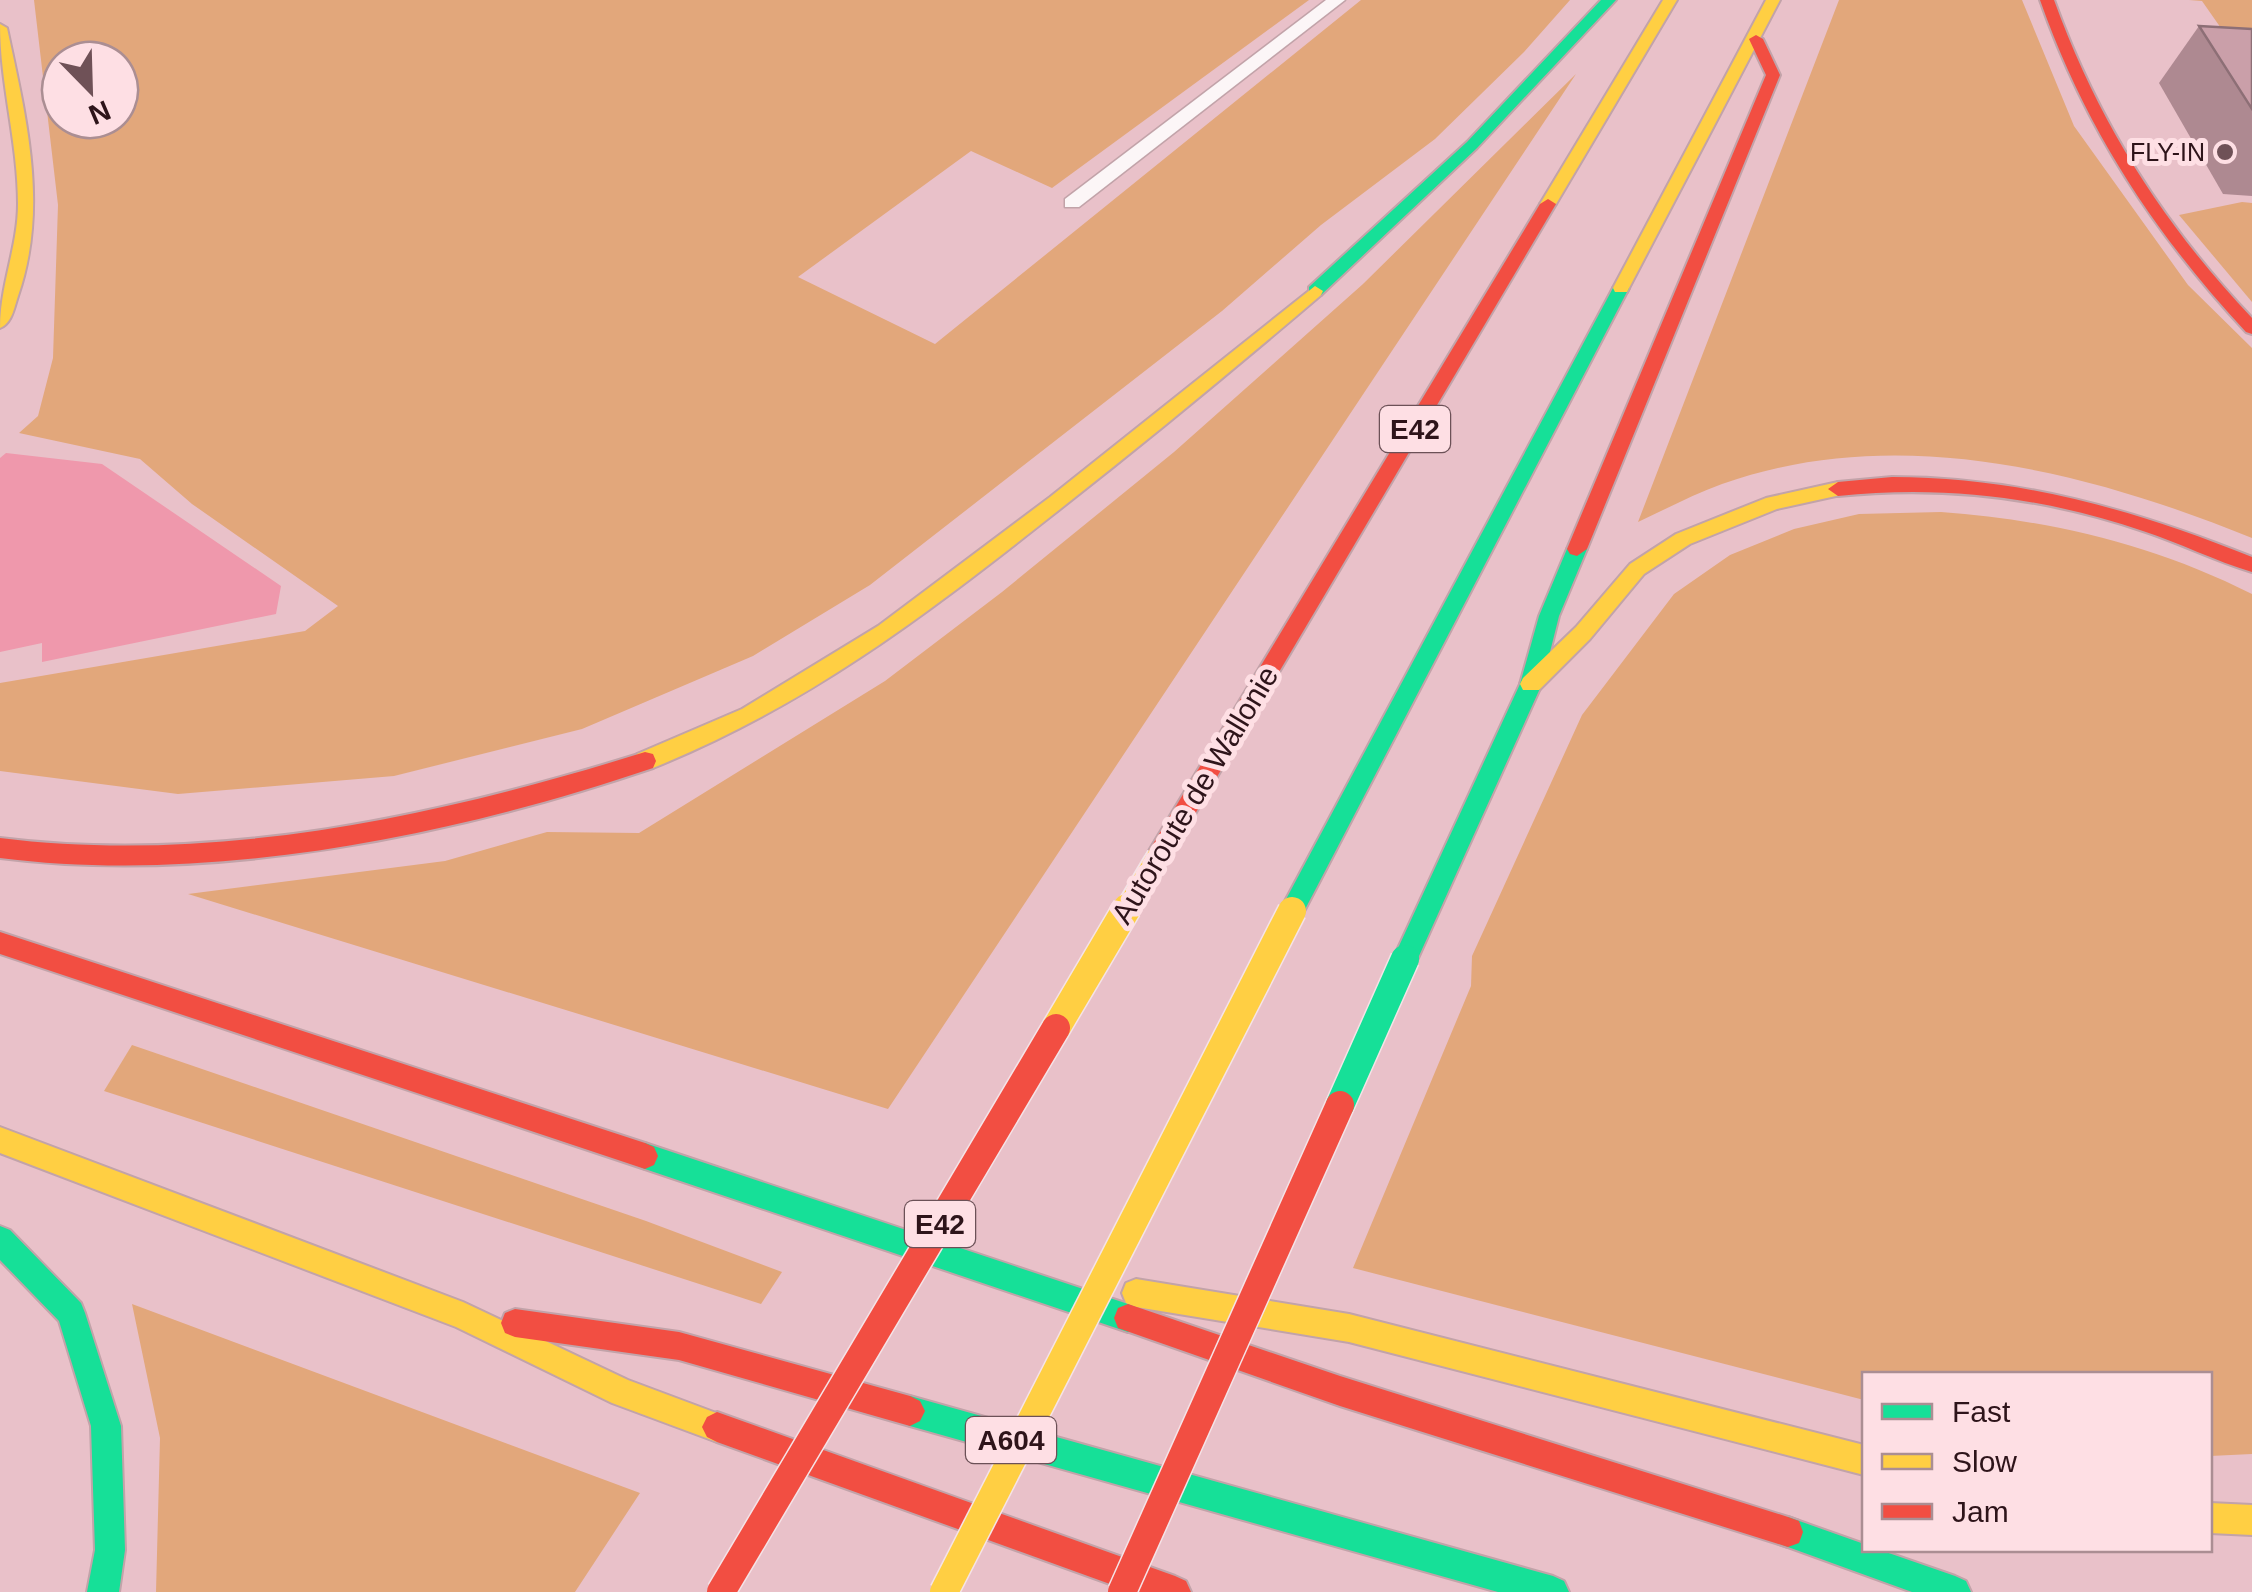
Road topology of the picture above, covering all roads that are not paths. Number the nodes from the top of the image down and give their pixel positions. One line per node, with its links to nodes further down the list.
1 (1338, 0): 8 (lane)
2 (1609, 0): 13 (main road)
3 (1670, 0): 23 (main road, Autoroute de Wallonie / E42, bridge)
4 (1773, 0): 7 (main road)
5 (2047, 0): 10 (main road)
6 (0, 28): 9 (main road)
7 (1754, 36): 12 (main road); 24 (main road, bridge)
8 (1072, 203)
9 (0, 322)
10 (2252, 328)
11 (2252, 565): 12 (main road)
12 (1531, 684): 25 (main road, bridge)
13 (0, 848)
14 (0, 942): 17 (main road)
15 (0, 1140): 18 (main road, A604)
16 (0, 1240): 22 (main road)
17 (985, 1268): 19 (main road); 28 (main road)
18 (463, 1316): 26 (main road); 27 (main road, A604)
19 (1862, 1459)
20 (2212, 1518): 21 (main road)
21 (2252, 1520)
22 (103, 1592)
23 (721, 1592)
24 (944, 1592)
25 (1122, 1592)
26 (1175, 1592)
27 (1553, 1592)
28 (1955, 1592)

